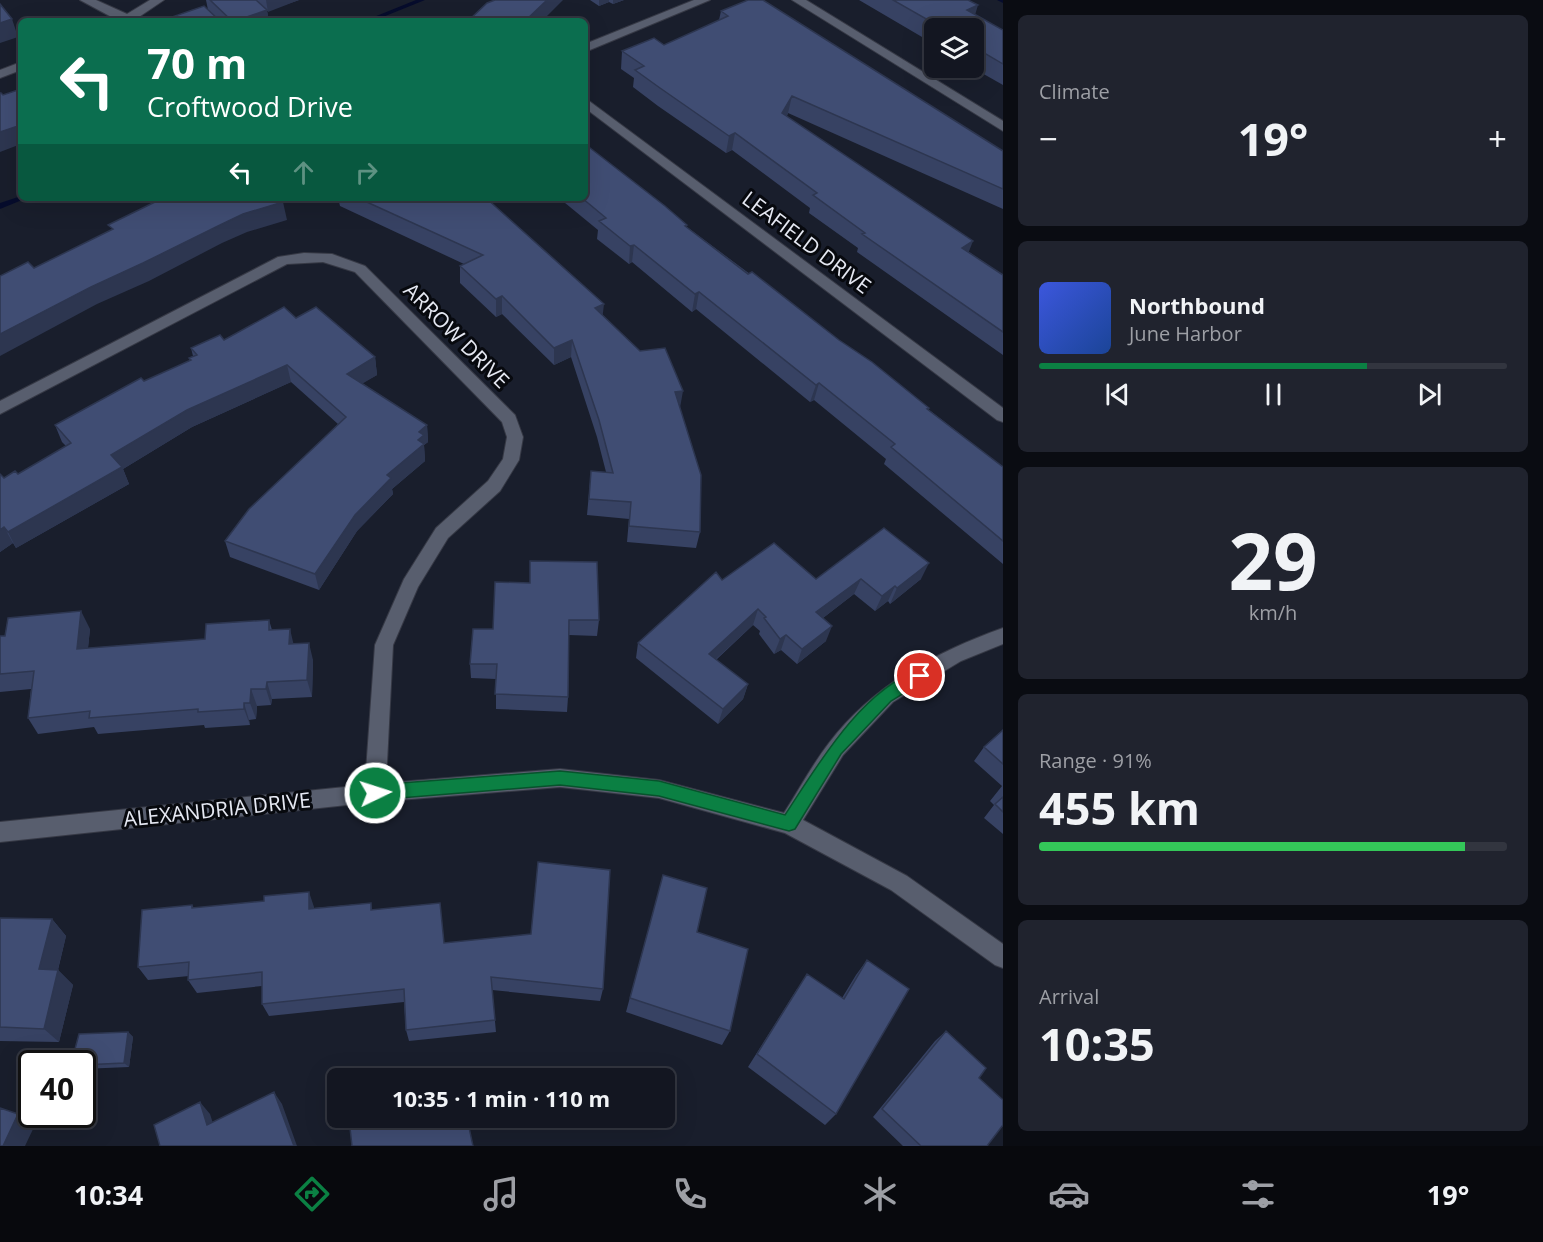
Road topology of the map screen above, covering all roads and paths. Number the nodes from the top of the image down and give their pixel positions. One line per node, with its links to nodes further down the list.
1 (86, 0): 5 (street)
2 (158, 0): 6 (street)
3 (704, 0): 7 (street)
4 (798, 0): 11 (street)
5 (122, 18)
6 (129, 18)
7 (588, 47)
8 (18, 67): 9 (street)
9 (0, 74)
10 (588, 104): 13 (street, LEAFIELD DRIVE)
11 (1003, 127)
12 (0, 408): 15 (street, ARROW DRIVE)
13 (1003, 416)
14 (1003, 636): 16 (street)
15 (375, 793): 16 (street, ALEXANDRIA DRIVE); 17 (street, ALEXANDRIA DRIVE)
16 (789, 824): 18 (street, ALEXANDRIA DRIVE)
17 (0, 832)
18 (1003, 957)

